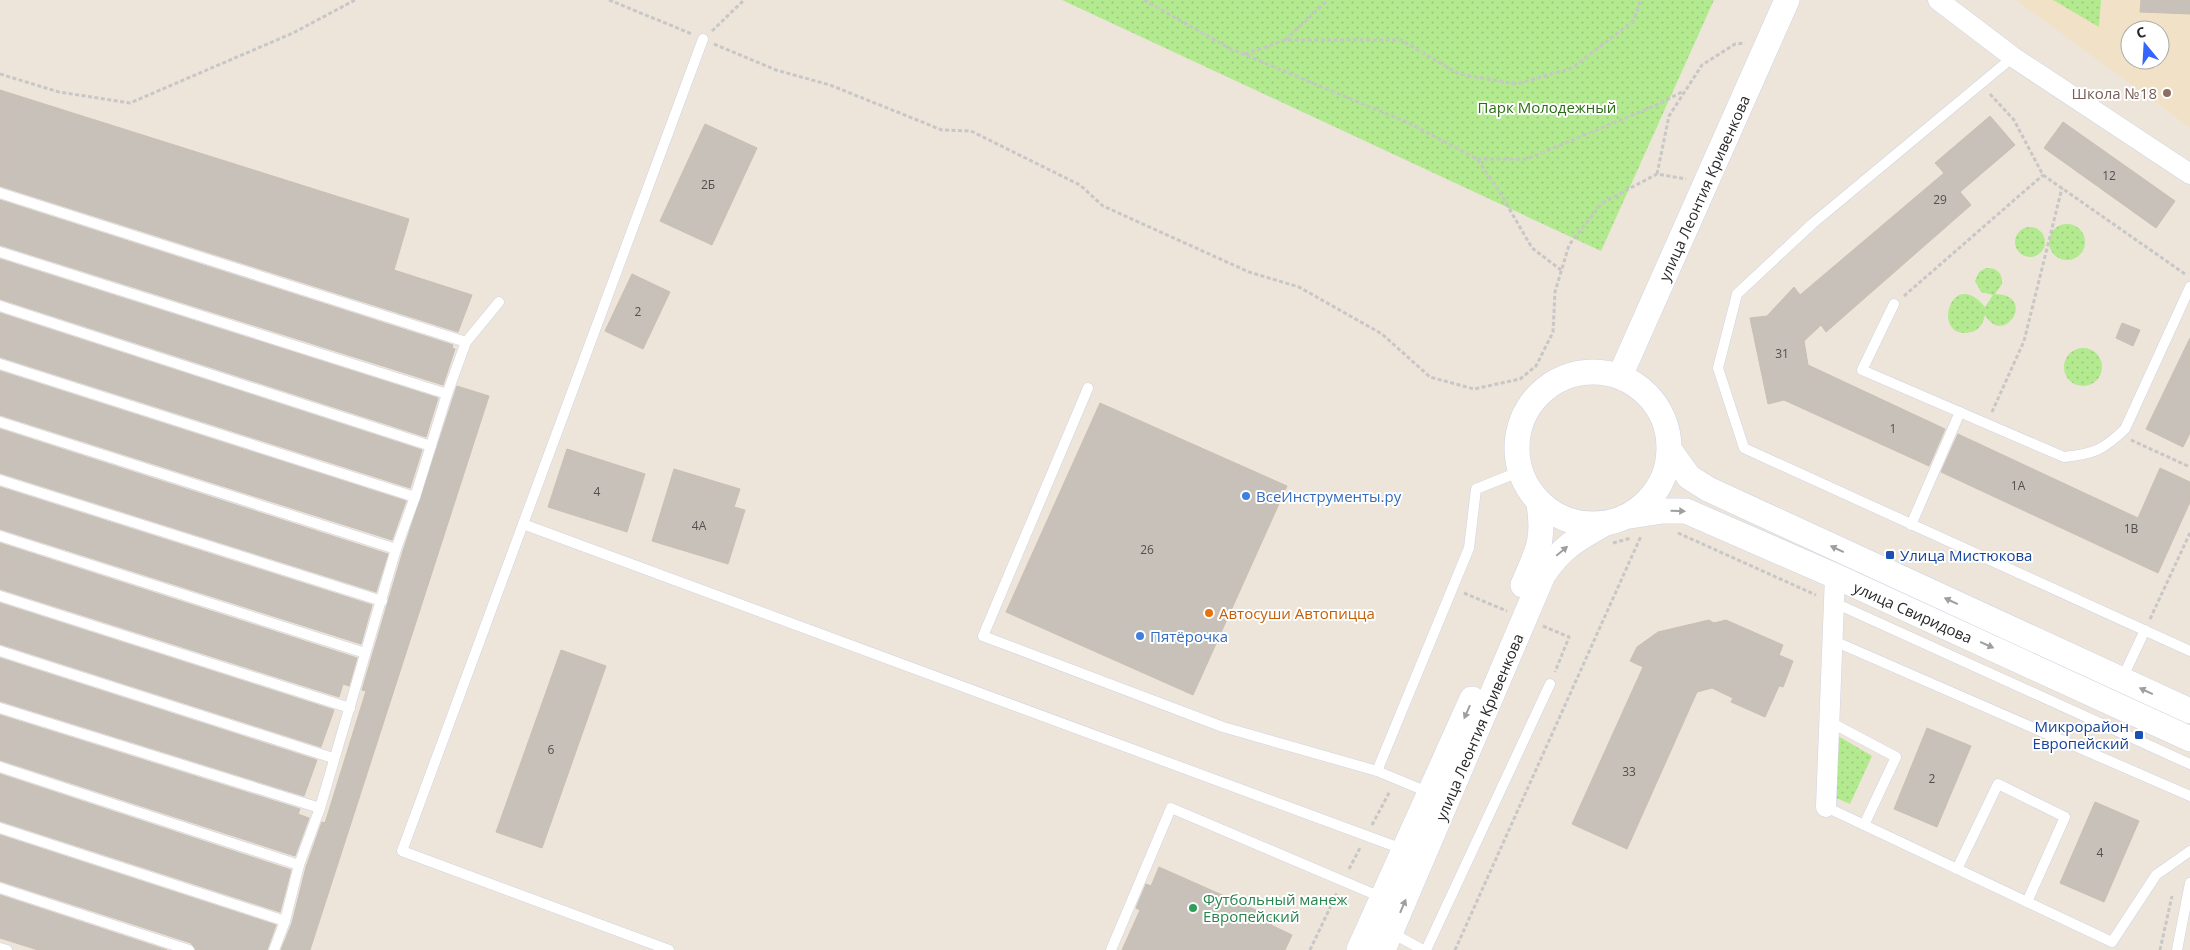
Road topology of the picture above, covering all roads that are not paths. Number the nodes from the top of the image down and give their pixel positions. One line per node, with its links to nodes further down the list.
1 (1788, 0): 14 (street, улица Леонтия Кривенкова)
2 (1938, 0): 4 (street)
3 (703, 39): 25 (lane)
4 (2013, 57): 5 (street); 26 (lane)
5 (2190, 174)
6 (0, 193): 12 (lane)
7 (0, 252): 16 (lane)
8 (2190, 287): 17 (lane)
9 (499, 302): 12 (lane)
10 (1894, 304): 17 (lane)
11 (0, 306): 19 (lane)
12 (466, 342): 16 (lane)
13 (0, 364): 23 (lane)
14 (1620, 376): 20 (street); 21 (street)
15 (1088, 388): 50 (lane)
16 (447, 394): 19 (lane)
17 (1960, 412): 26 (lane)
18 (0, 422): 30 (lane)
19 (431, 446): 23 (lane)
20 (1671, 452): 27 (street); 40 (street, улица Свиридова, one-way to 20)
21 (1521, 471): 24 (street); 50 (lane)
22 (0, 480): 33 (lane)
23 (416, 497): 30 (lane)
24 (1540, 504): 28 (street); 51 (street, улица Леонтия Кривенкова, one-way to 51)
25 (523, 524): 57 (lane); 71 (lane)
26 (1911, 525): 35 (lane)
27 (1635, 526): 28 (street, улица Свиридова); 31 (street, улица Свиридова, one-way to 31)
28 (1607, 534): 66 (street, улица Леонтия Кривенкова, one-way to 28)
29 (0, 536): 39 (lane)
30 (396, 549): 33 (lane)
31 (1835, 576): 34 (street); 46 (street, улица Свиридова, one-way to 46)
32 (0, 596): 43 (lane)
33 (382, 602): 39 (lane)
34 (1834, 603): 36 (street); 48 (lane)
35 (2145, 630): 38 (lane); 40 (lane)
36 (1834, 641): 45 (street); 52 (lane)
37 (0, 651): 47 (lane)
38 (2190, 651)
39 (365, 653): 43 (lane)
40 (2122, 680): 44 (street, улица Свиридова, one-way to 40)
41 (1550, 684): 74 (lane)
42 (0, 708): 54 (lane)
43 (350, 708): 47 (lane)
44 (2190, 712)
45 (1830, 722): 53 (street); 55 (lane)
46 (2190, 739)
47 (333, 758): 54 (lane)
48 (2190, 764)
49 (0, 768): 59 (lane)
50 (1377, 771): 51 (lane)
51 (1431, 794): 57 (street, улица Леонтия Кривенкова)
52 (2190, 796)
53 (1826, 807): 55 (lane)
54 (320, 808): 59 (lane)
55 (1864, 825): 60 (lane)
56 (0, 828): 65 (lane)
57 (1406, 850): 63 (street, улица Леонтия Кривенкова)
58 (2190, 851): 64 (lane)
59 (299, 865): 65 (lane)
60 (1957, 869): 64 (lane); 64 (lane)
61 (2190, 883): 75 (lane)
62 (0, 888): 69 (lane)
63 (1384, 898): 72 (lane); 73 (street, улица Леонтия Кривенкова)
64 (2027, 902)
65 (285, 921): 70 (lane)
66 (1387, 942): 74 (lane)
67 (0, 948): 68 (lane)
68 (7, 950)
69 (189, 950)
70 (274, 950)
71 (669, 950)
72 (1110, 950)
73 (1359, 950)
74 (1424, 950)
75 (2177, 950)

